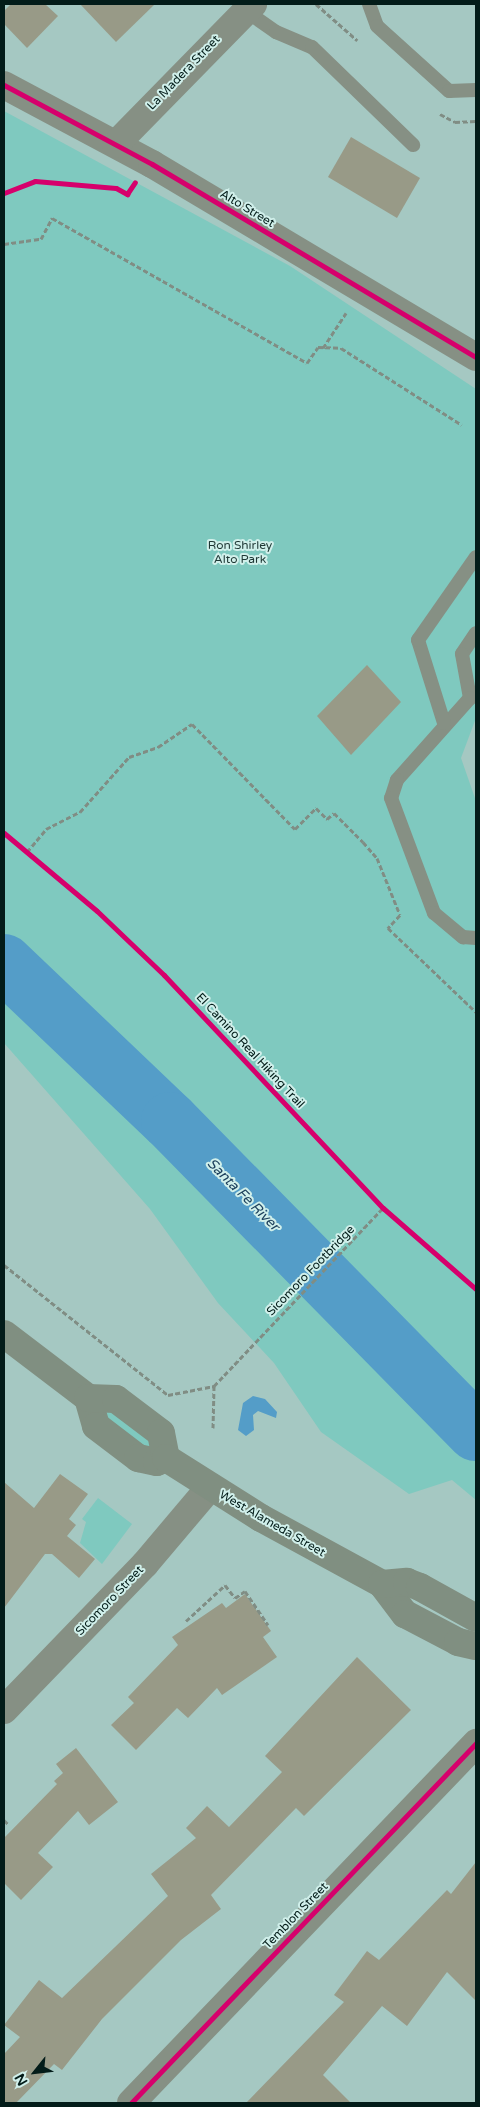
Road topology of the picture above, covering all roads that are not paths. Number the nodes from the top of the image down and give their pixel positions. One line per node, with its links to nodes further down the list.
1 (369, 4): 4 (lane)
2 (250, 7): 5 (street, La Madera Street); 6 (lane)
3 (4, 85): 5 (street, Alto Street)
4 (476, 90)
5 (116, 144): 7 (street, Alto Street)
6 (413, 145)
7 (476, 357)
8 (476, 557): 10 (lane)
9 (476, 632): 10 (lane)
10 (444, 723): 11 (lane)
11 (476, 938)
12 (4, 1334): 13 (street, West Alameda Street)
13 (210, 1487): 14 (street, West Alameda Street); 17 (street, Sicomoro Street)
14 (382, 1584): 15 (street); 16 (street, West Alameda Street)
15 (476, 1618)
16 (476, 1646)
17 (4, 1710)
18 (476, 1743): 19 (street, Temblon Street)
19 (131, 2103)

